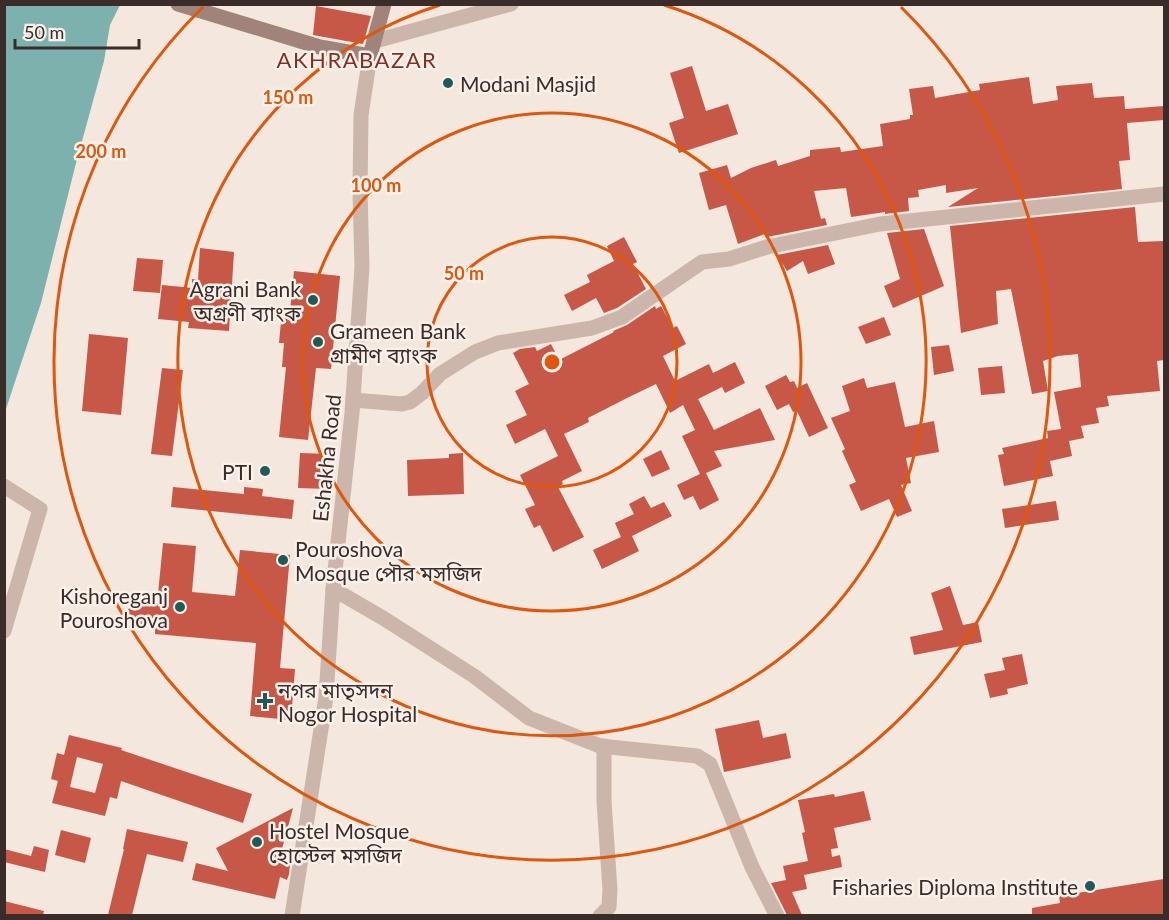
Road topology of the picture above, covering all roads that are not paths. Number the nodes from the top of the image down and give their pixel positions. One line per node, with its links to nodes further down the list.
1 (178, 4): 5 (main road)
2 (384, 4): 4 (main road, Eshakha Road)
3 (511, 4): 4 (street)
4 (375, 41): 5 (main road, Eshakha Road)
5 (370, 56): 7 (street, Eshakha Road)
6 (1164, 194): 7 (street)
7 (353, 400): 9 (street, Eshakha Road)
8 (4, 486): 10 (street)
9 (333, 590): 11 (street); 12 (street, Eshakha Road)
10 (4, 631)
11 (604, 746): 13 (street); 14 (street)
12 (292, 915)
13 (600, 915)
14 (777, 915)

